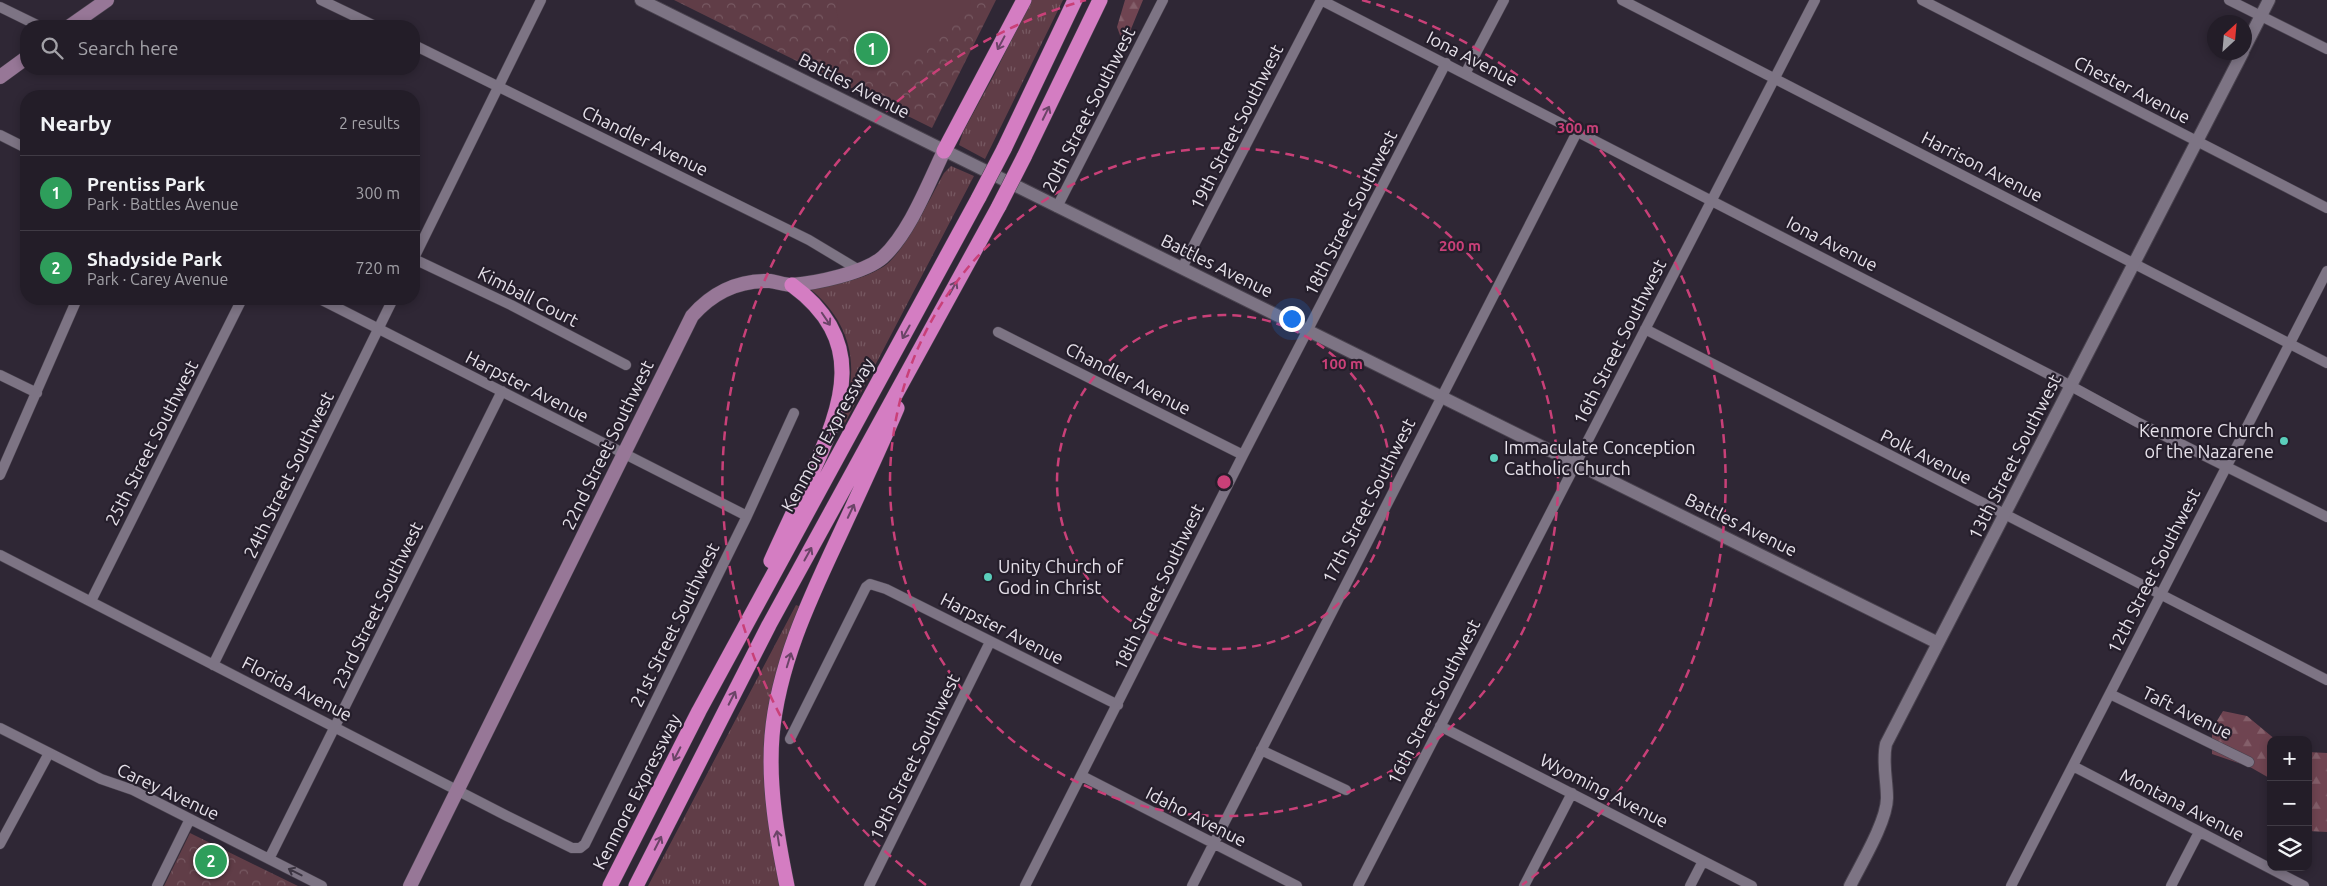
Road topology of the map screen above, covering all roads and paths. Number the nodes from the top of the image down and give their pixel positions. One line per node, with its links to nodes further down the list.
1 (107, 0): 19 (main road)
2 (321, 0): 20 (street)
3 (541, 0): 30 (street)
4 (641, 0): 35 (street, Battles Avenue)
5 (1024, 0): 35 (highway, one-way to 35)
6 (1075, 0): 81 (highway, Kenmore Expressway, one-way to 81, bridge)
7 (1100, 0): 50 (highway, one-way to 7, bridge)
8 (1163, 0): 37 (street, 20th Street Southwest)
9 (1321, 0): 26 (street, Iona Avenue); 42 (street, 19th Street Southwest)
10 (1504, 0): 27 (street)
11 (1622, 0): 29 (street, Harrison Avenue)
12 (1815, 0): 29 (street, 16th Street Southwest)
13 (1922, 0): 33 (street, Chester Avenue)
14 (2229, 0): 17 (street)
15 (2270, 0): 17 (street)
16 (0, 7): 18 (street)
17 (2261, 16): 21 (street); 23 (street)
18 (27, 20)
19 (79, 20)
20 (363, 20)
21 (2252, 33)
22 (420, 48): 30 (street, Chandler Avenue)
23 (2327, 49)
24 (2239, 60): 33 (street, 13th Street Southwest)
25 (20, 62): 28 (main road)
26 (1446, 64): 27 (street, Iona Avenue); 53 (street, 18th Street Southwest)
27 (1465, 74): 31 (street, Iona Avenue)
28 (0, 77)
29 (1774, 78): 36 (street, 16th Street Southwest); 41 (street, Harrison Avenue)
30 (498, 86): 39 (street); 43 (street, Chandler Avenue)
31 (1577, 132): 36 (street, Iona Avenue); 62 (street, 17th Street Southwest)
32 (0, 135): 34 (street)
33 (2198, 142): 38 (street, Chester Avenue); 41 (street, 13th Street Southwest)
34 (20, 145)
35 (944, 151): 37 (street, Battles Avenue); 43 (main road, 22nd Street Southwest)
36 (1711, 200): 51 (street, 16th Street Southwest); 59 (street, Iona Avenue)
37 (1057, 207): 42 (street, Battles Avenue)
38 (2327, 208)
39 (420, 246)
40 (420, 261): 57 (street, Kimball Court)
41 (2134, 263): 55 (street, Harrison Avenue); 59 (street, 13th Street Southwest)
42 (1182, 268): 53 (street, Battles Avenue)
43 (859, 270): 45 (main road, 22nd Street Southwest)
44 (2327, 271): 55 (street, 12th Street Southwest)
45 (792, 285): 64 (main road, 22nd Street Southwest); 81 (highway, one-way to 81)
46 (74, 305): 61 (street)
47 (239, 305): 74 (street, 25th Street Southwest)
48 (331, 305): 52 (street, Harpster Avenue)
49 (391, 305): 52 (street, 24th Street Southwest)
50 (941, 310): 105 (highway, one-way to 50); 106 (highway, one-way to 50)
51 (1645, 329): 66 (street, 16th Street Southwest); 69 (street, Polk Avenue)
52 (378, 330): 60 (street, Harpster Avenue); 77 (street, 24th Street Southwest)
53 (1308, 330): 62 (street, Battles Avenue); 65 (street, 18th Street Southwest)
54 (998, 332): 65 (street, Chandler Avenue)
55 (2290, 344): 56 (street, Harrison Avenue); 67 (street, 12th Street Southwest)
56 (2327, 363)
57 (626, 365)
58 (0, 375): 61 (street)
59 (2071, 386): 67 (street, Iona Avenue); 69 (street, 13th Street Southwest)
60 (502, 391): 64 (street, Harpster Avenue); 84 (street, 23rd Street Southwest)
61 (36, 393): 68 (street)
62 (1441, 396): 66 (street, Battles Avenue); 86 (street, 17th Street Southwest)
63 (794, 413): 70 (street, 21st Street Southwest)
64 (624, 454): 70 (street, Harpster Avenue); 91 (main road, 22nd Street Southwest)
65 (1243, 455): 80 (street, 18th Street Southwest)
66 (1575, 463): 76 (street, Battles Avenue); 82 (street, 16th Street Southwest)
67 (2226, 466): 71 (street, Iona Avenue); 73 (street, 12th Street Southwest)
68 (0, 475)
69 (2004, 515): 73 (street, Polk Avenue); 76 (street, 13th Street Southwest)
70 (747, 516): 98 (street, 21st Street Southwest)
71 (2327, 517)
72 (0, 555): 74 (street, Florida Avenue)
73 (2160, 595): 78 (street, Polk Avenue); 79 (street, 12th Street Southwest)
74 (91, 601): 77 (street, Florida Avenue)
75 (990, 642): 80 (street, Harpster Avenue); 85 (street, Harpster Avenue); 107 (street, 19th Street Southwest)
76 (1938, 643): 115 (street, 13th Street Southwest)
77 (214, 665): 84 (street, Florida Avenue)
78 (2327, 680)
79 (2110, 694): 88 (street, Taft Avenue); 89 (street, 12th Street Southwest)
80 (1118, 705): 90 (street, 18th Street Southwest)
81 (700, 711): 104 (highway, Kenmore Expressway, one-way to 104)
82 (1440, 726): 93 (street, Wyoming Avenue); 111 (street, 16th Street Southwest)
83 (0, 728): 87 (street, Carey Avenue)
84 (335, 728): 91 (street, Florida Avenue); 99 (street, 23rd Street Southwest)
85 (790, 739)
86 (1261, 750): 92 (street); 97 (street, 17th Street Southwest)
87 (49, 753): 94 (street, Carey Avenue); 96 (street)
88 (2249, 762)
89 (2073, 766): 95 (street, Montana Avenue); 116 (street, 12th Street Southwest)
90 (1082, 776): 97 (street, Idaho Avenue); 108 (street, 18th Street Southwest)
91 (458, 790): 98 (street, Florida Avenue); 103 (main road, 22nd Street Southwest)
92 (1346, 790)
93 (1572, 793): 100 (street, Wyoming Avenue); 112 (street)
94 (190, 819): 99 (street, Carey Avenue); 101 (street)
95 (2199, 832): 117 (street); 118 (street, Montana Avenue)
96 (0, 844)
97 (1213, 844): 109 (street, 17th Street Southwest); 110 (street, Idaho Avenue)
98 (580, 848)
99 (269, 859): 102 (street, Carey Avenue, one-way to 99)
100 (1703, 861): 113 (street); 114 (street, Wyoming Avenue)
101 (156, 886)
102 (322, 886)
103 (410, 886)
104 (610, 886)
105 (636, 886)
106 (787, 886)
107 (869, 886)
108 (1025, 886)
109 (1192, 886)
110 (1296, 886)
111 (1358, 886)
112 (1524, 886)
113 (1690, 886)
114 (1752, 886)
115 (1850, 886)
116 (2011, 886)
117 (2171, 886)
118 (2304, 886)

